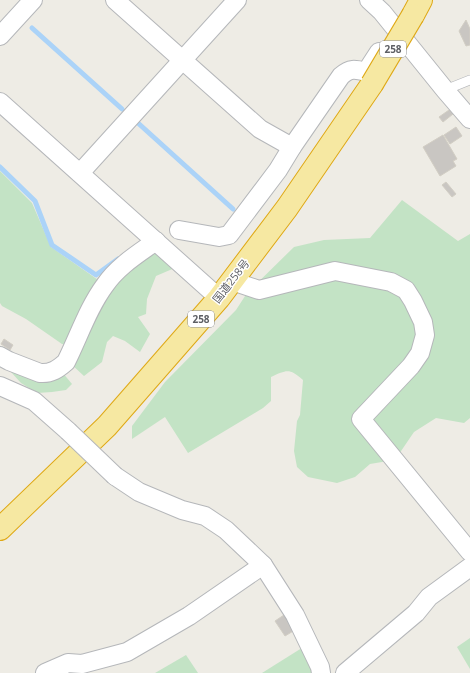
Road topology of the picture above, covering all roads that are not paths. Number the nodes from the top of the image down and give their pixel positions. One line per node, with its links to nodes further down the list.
1 (33, 0): 7 (street)
2 (115, 0): 8 (street)
3 (237, 0): 8 (street)
4 (380, 4): 6 (street)
5 (417, 7): 17 (highway, 国道258号 / 258, bridge)
6 (394, 27): 10 (street); 13 (street)
7 (0, 36)
8 (182, 60): 13 (street); 14 (street)
9 (470, 80): 10 (lane)
10 (445, 90): 12 (street)
11 (0, 102): 14 (street)
12 (470, 119)
13 (292, 147): 15 (street)
14 (80, 173): 16 (street)
15 (179, 230)
16 (156, 241): 18 (street); 19 (street)
17 (232, 280): 18 (highway, 国道258号 / 258); 22 (street)
18 (219, 298): 21 (highway, 国道258号 / 258)
19 (0, 356)
20 (0, 386): 23 (street, bridge)
21 (0, 529)
22 (470, 552)
23 (263, 565): 25 (street); 26 (street)
24 (470, 567): 27 (street)
25 (45, 673)
26 (321, 673)
27 (345, 673)

